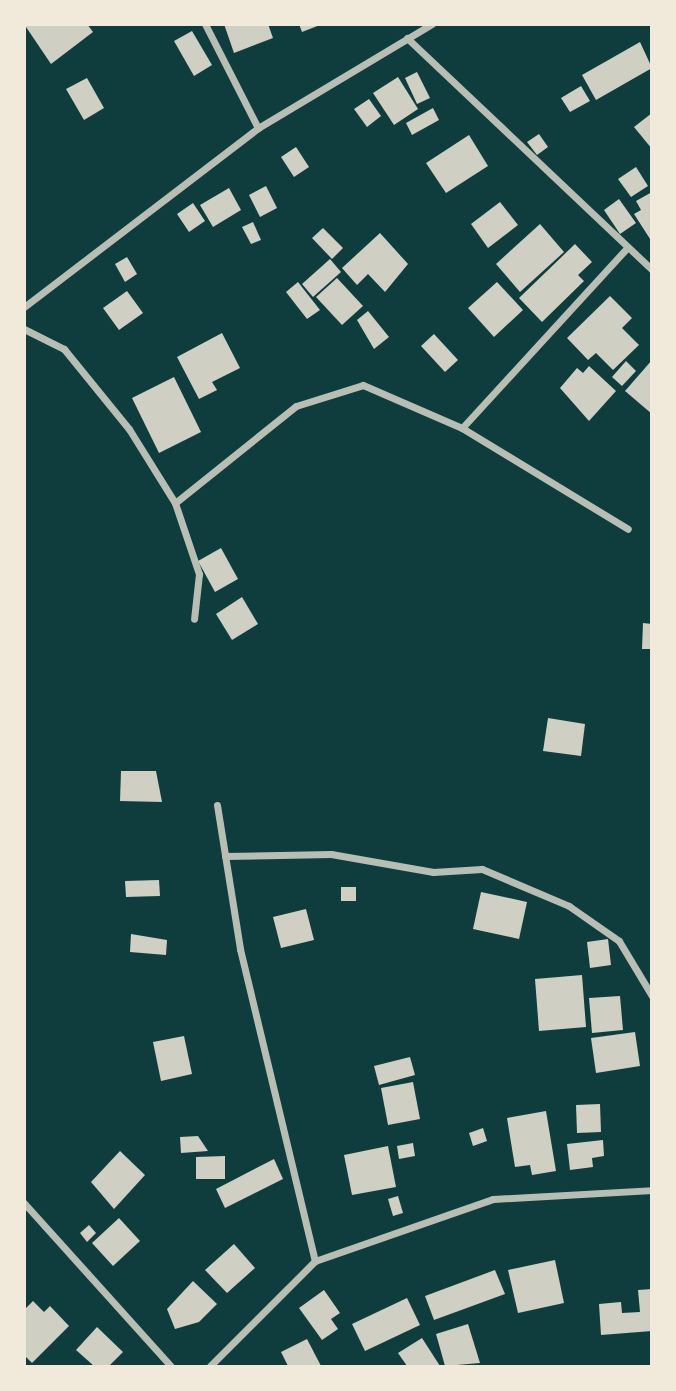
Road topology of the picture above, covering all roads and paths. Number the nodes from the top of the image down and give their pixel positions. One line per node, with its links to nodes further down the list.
1 (205, 24): 4 (street)
2 (432, 24): 3 (street)
3 (407, 38): 4 (street); 5 (street)
4 (258, 128): 7 (street)
5 (626, 249): 6 (street); 9 (street)
6 (652, 270)
7 (24, 307)
8 (24, 330): 10 (street)
9 (462, 428): 10 (street); 11 (street)
10 (175, 503): 12 (street)
11 (628, 529)
12 (194, 619)
13 (217, 805): 14 (street)
14 (225, 856): 15 (street); 18 (street)
15 (652, 996)
16 (652, 1190): 18 (street)
17 (24, 1203): 19 (street)
18 (315, 1261): 20 (street)
19 (171, 1367)
20 (210, 1367)

